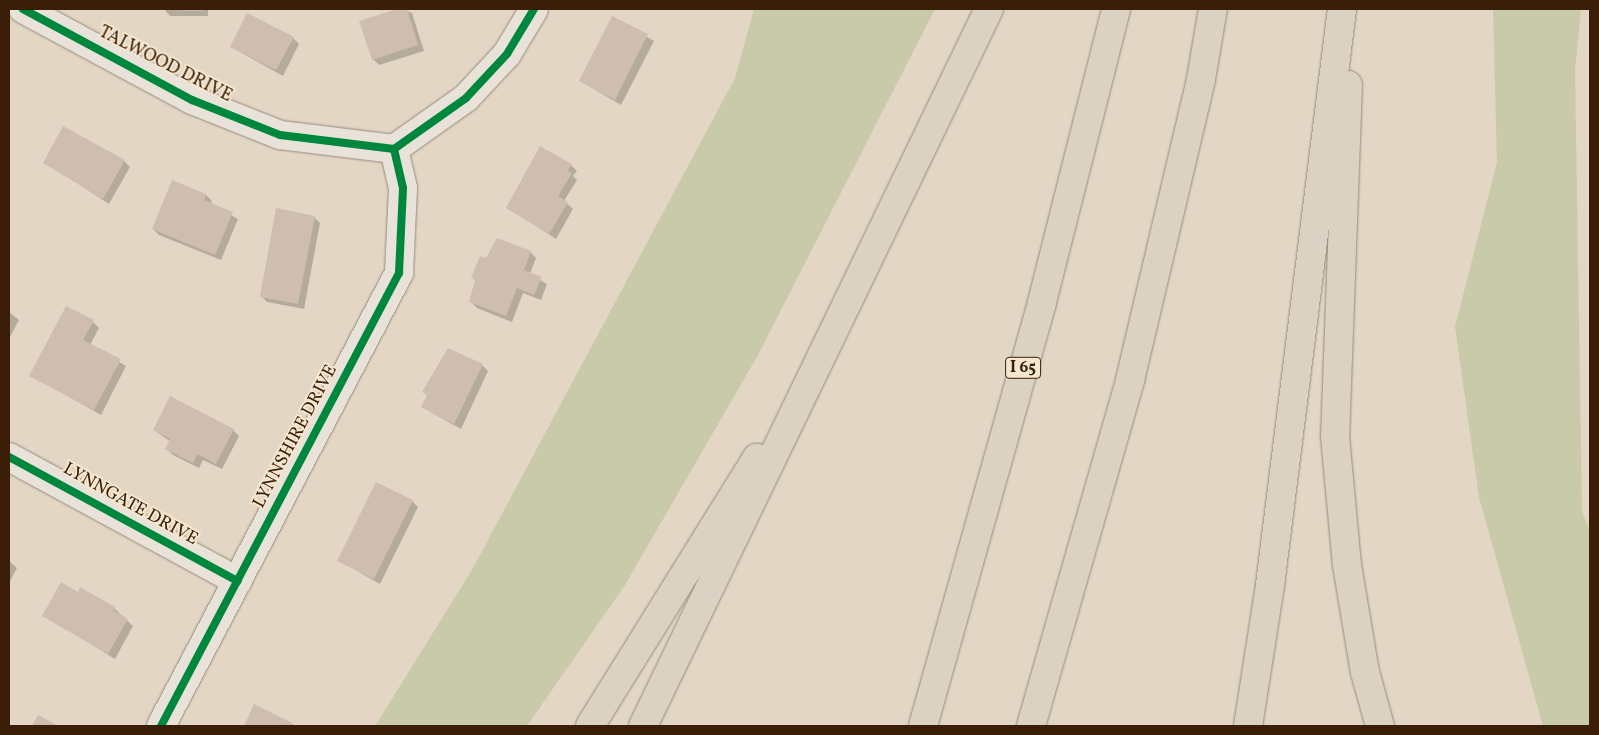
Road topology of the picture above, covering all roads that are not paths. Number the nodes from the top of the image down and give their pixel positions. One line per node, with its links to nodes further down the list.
1 (534, 9): 8 (street)
2 (989, 9): 9 (highway)
3 (1116, 9): 15 (highway, I 65)
4 (1213, 9): 16 (highway)
5 (1342, 9): 17 (highway)
6 (1351, 9): 18 (highway)
7 (37, 12): 8 (street, TALWOOD DRIVE)
8 (394, 149): 11 (street, LYNNSHIRE DRIVE)
9 (834, 336): 13 (highway); 14 (highway)
10 (9, 456): 11 (street, LYNNGATE DRIVE)
11 (237, 581): 12 (street, LYNNSHIRE DRIVE)
12 (161, 726)
13 (590, 726)
14 (643, 726)
15 (923, 726)
16 (1031, 726)
17 (1248, 726)
18 (1380, 726)

